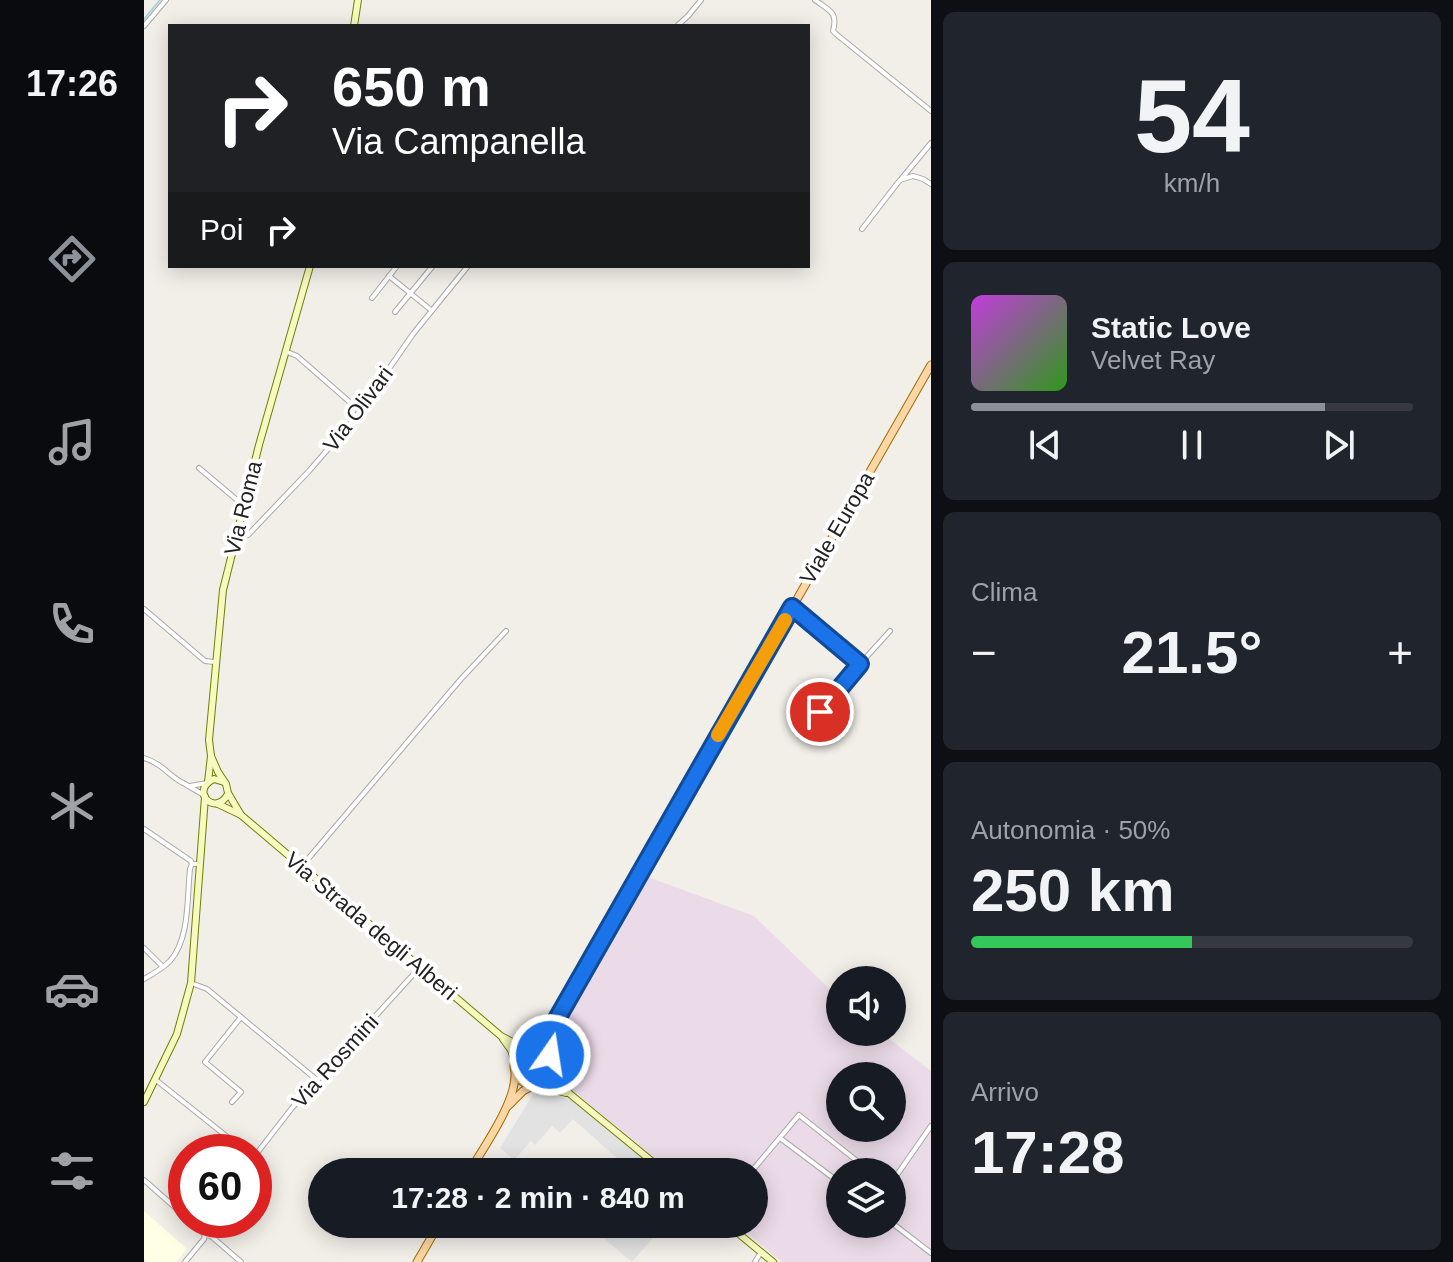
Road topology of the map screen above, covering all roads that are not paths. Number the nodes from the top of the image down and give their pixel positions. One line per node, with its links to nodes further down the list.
1 (166, 0): 7 (street)
2 (358, 0): 5 (main road)
3 (815, 0): 8 (street)
4 (699, 1): 6 (street)
5 (354, 24)
6 (679, 24)
7 (144, 26)
8 (931, 111)
9 (931, 143): 10 (street)
10 (900, 180): 11 (street); 12 (street)
11 (931, 184)
12 (862, 229)
13 (309, 268): 22 (main road, Via Roma)
14 (395, 268): 17 (street)
15 (431, 268): 18 (street)
16 (466, 268): 20 (street, Via Olivari)
17 (389, 276): 18 (street); 19 (street)
18 (410, 293): 20 (street); 21 (street)
19 (372, 298)
20 (431, 310): 24 (street, Via Olivari)
21 (395, 312)
22 (285, 351): 24 (street); 26 (main road, Via Roma)
23 (931, 365): 28 (main road, Viale Europa)
24 (360, 411): 27 (street, Via Olivari)
25 (199, 468): 26 (street)
26 (244, 503): 27 (main road, Via Roma)
27 (235, 535): 32 (main road, Via Roma)
28 (792, 607): 33 (street); 56 (main road, Viale Europa)
29 (144, 609): 32 (street)
30 (506, 631): 47 (street)
31 (890, 631): 33 (street)
32 (215, 662): 35 (main road, Via Roma)
33 (860, 664): 34 (street)
34 (800, 736)
35 (211, 756): 37 (main road, Via Roma); 38 (main road, Via Roma)
36 (144, 758): 39 (street)
37 (207, 782): 38 (main road); 39 (street); 41 (main road, Via Roma)
38 (224, 782): 40 (main road, Via Roma)
39 (190, 786): 41 (street)
40 (228, 793): 42 (main road); 43 (main road, Via Strada degli Alberi)
41 (204, 796): 42 (main road); 44 (main road, Via Roma)
42 (216, 804): 43 (main road, Via Strada degli Alberi); 44 (main road)
43 (241, 815): 47 (main road, Via Strada degli Alberi)
44 (203, 821): 46 (main road, Via Roma)
45 (144, 829): 46 (street)
46 (196, 864): 48 (street); 49 (main road, Via Roma)
47 (302, 866): 52 (main road, Via Strada degli Alberi)
48 (185, 922): 49 (street); 51 (street)
49 (195, 923): 54 (main road, Via Roma)
50 (144, 948): 51 (street)
51 (162, 967): 53 (street)
52 (420, 967): 57 (main road, Via Strada degli Alberi); 64 (street, Via Rosmini)
53 (144, 979)
54 (191, 983): 55 (street); 63 (main road, Via Roma)
55 (241, 1017): 64 (street); 68 (street)
56 (554, 1024): 58 (main road, Viale Europa); 59 (main road, Viale Europa)
57 (501, 1036): 58 (main road, Via Strada degli Alberi); 60 (main road, Via Strada degli Alberi)
58 (530, 1047): 59 (main road); 60 (main road, Viale Europa)
59 (550, 1055): 61 (main road, Viale Europa)
60 (515, 1061): 62 (main road)
61 (554, 1069): 65 (main road); 66 (main road)
62 (515, 1072): 65 (main road); 69 (main road)
63 (156, 1080): 67 (main road, Via Roma); 71 (street)
64 (317, 1080): 72 (street, Via Rosmini)
65 (536, 1086): 66 (main road); 69 (main road)
66 (570, 1094): 75 (main road)
67 (144, 1102)
68 (232, 1102)
69 (507, 1107): 74 (main road)
70 (931, 1126): 78 (street)
71 (224, 1134)
72 (272, 1135)
73 (780, 1138): 76 (street); 77 (street); 79 (street)
74 (477, 1158)
75 (648, 1158)
76 (763, 1158)
77 (853, 1158)
78 (906, 1162)
79 (826, 1172)
80 (144, 1180): 81 (street)
81 (168, 1201)
82 (906, 1234): 88 (street)
83 (204, 1238): 89 (street)
84 (213, 1238): 90 (street)
85 (431, 1238): 91 (main road)
86 (744, 1238): 87 (main road)
87 (761, 1252): 92 (street); 93 (main road)
88 (931, 1253)
89 (185, 1262)
90 (241, 1262)
91 (417, 1262)
92 (755, 1262)
93 (773, 1262)

